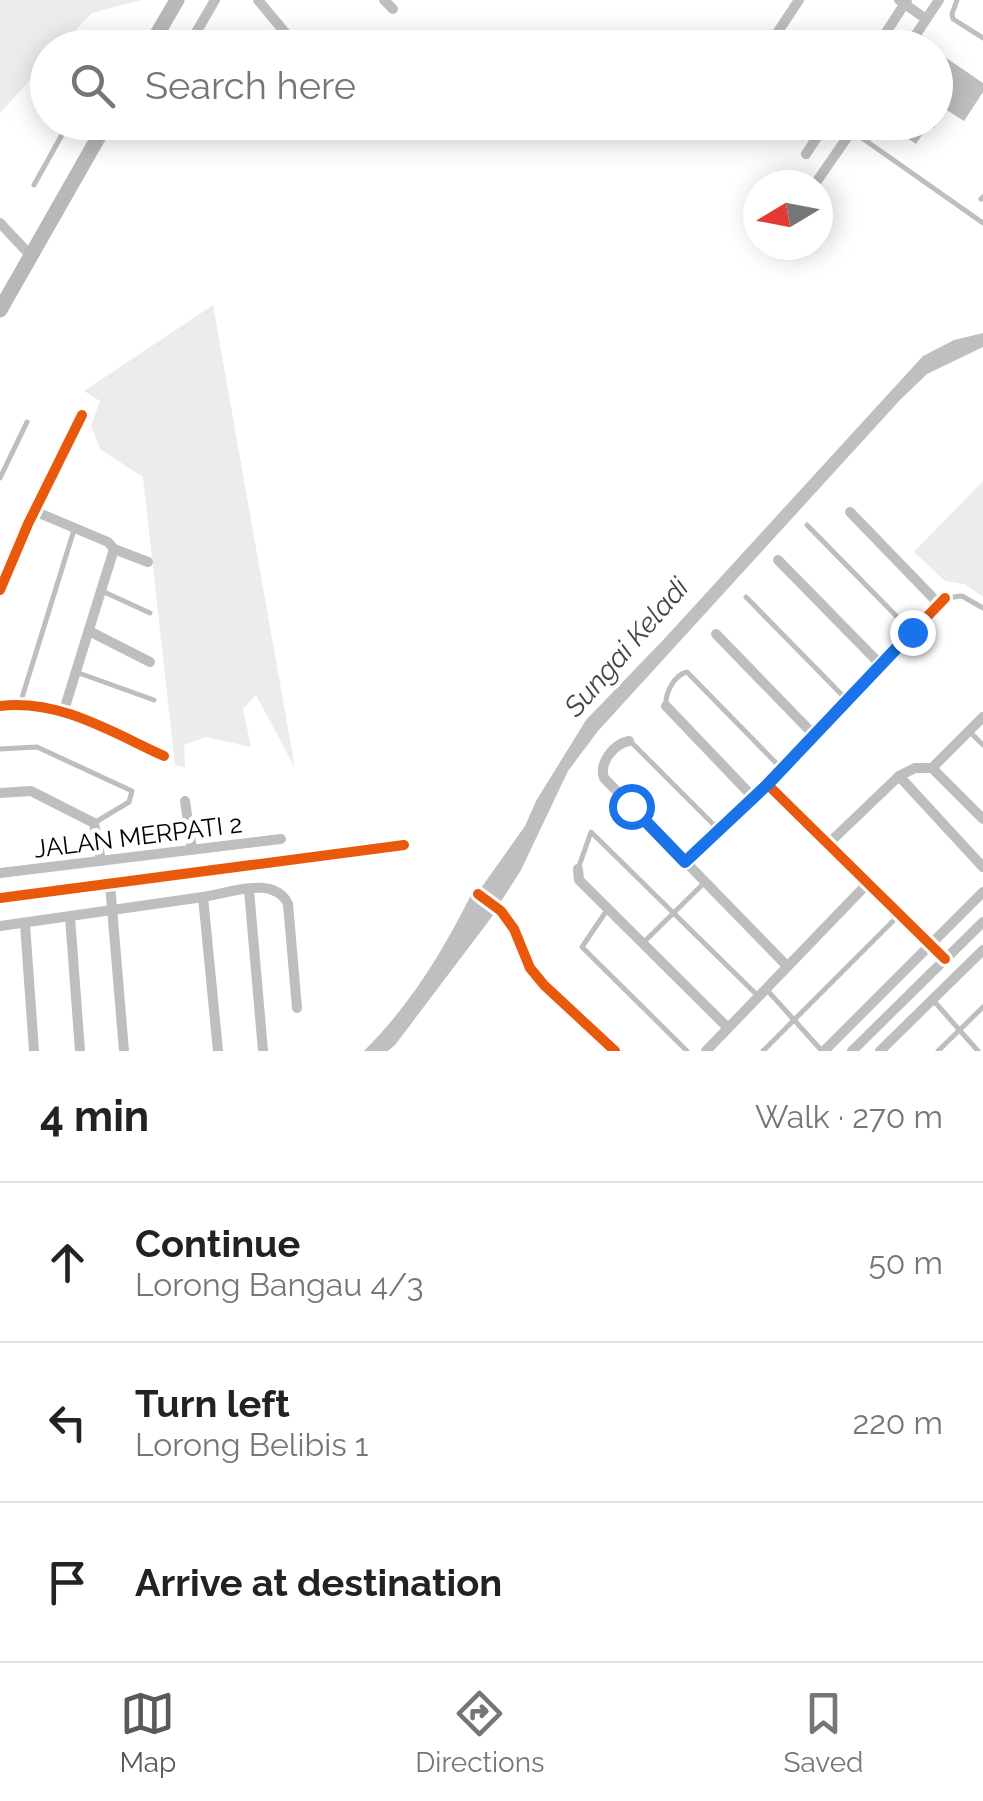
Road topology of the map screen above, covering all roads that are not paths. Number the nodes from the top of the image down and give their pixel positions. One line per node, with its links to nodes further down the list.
1 (176, 0): 9 (main road)
2 (215, 0): 10 (street)
3 (258, 0): 11 (street)
4 (798, 0): 12 (street)
5 (939, 0): 8 (street)
6 (957, 0): 15 (lane)
7 (904, 1): 8 (street); 13 (street)
8 (926, 19): 14 (street)
9 (159, 30)
10 (198, 30)
11 (283, 30)
12 (779, 30)
13 (887, 30)
14 (919, 30)
15 (983, 38)
16 (60, 140): 23 (lane)
17 (92, 140): 26 (main road)
18 (815, 140): 21 (street)
19 (846, 140): 22 (street)
20 (872, 140): 25 (lane)
21 (806, 154)
22 (826, 170)
23 (34, 185)
24 (0, 222): 26 (street)
25 (983, 223)
26 (30, 254): 27 (main road)
27 (0, 310)
28 (82, 415): 31 (street)
29 (27, 422): 30 (lane)
30 (0, 478)
31 (34, 511): 34 (street); 38 (street)
32 (850, 512): 41 (street)
33 (807, 524): 45 (lane)
34 (75, 528): 35 (street); 52 (lane)
35 (114, 549): 37 (street); 39 (street)
36 (778, 560): 48 (street)
37 (148, 562)
38 (0, 590)
39 (102, 591): 43 (lane); 44 (street)
40 (746, 597): 51 (lane)
41 (942, 601): 42 (lane); 45 (street)
42 (983, 608)
43 (150, 612)
44 (90, 631): 47 (street); 49 (street)
45 (912, 632): 48 (street)
46 (716, 634): 58 (street)
47 (150, 662)
48 (881, 665): 51 (street)
49 (76, 672): 50 (lane); 55 (street)
50 (154, 700)
51 (847, 700): 58 (street)
52 (20, 704): 53 (street); 55 (street)
53 (0, 706)
54 (666, 706): 64 (lane); 68 (street)
55 (64, 710): 62 (street)
56 (983, 717): 57 (street)
57 (969, 731): 60 (lane); 63 (street)
58 (814, 735): 64 (street)
59 (629, 741): 72 (lane); 78 (street)
60 (983, 745)
61 (0, 749): 71 (lane)
62 (164, 756)
63 (932, 768): 65 (street); 70 (street)
64 (782, 769): 66 (street)
65 (899, 776): 74 (street); 79 (street)
66 (768, 784): 68 (street); 74 (street)
67 (0, 793): 71 (street)
68 (753, 797): 72 (street)
69 (186, 801): 76 (street)
70 (983, 819)
71 (94, 824): 77 (street)
72 (718, 830): 78 (street)
73 (281, 838): 76 (street, JALAN MERPATI 2)
74 (828, 844): 83 (street)
75 (404, 845): 84 (street)
76 (192, 850): 77 (street, JALAN MERPATI 2)
77 (101, 861): 81 (street, JALAN MERPATI 2)
78 (685, 862): 82 (street)
79 (983, 867)
80 (578, 869): 90 (street); 92 (lane)
81 (0, 871): 89 (street, JALAN MERPATI 2)
82 (705, 882): 92 (lane); 102 (street)
83 (868, 883): 93 (street); 102 (street)
84 (110, 884): 89 (street); 91 (street)
85 (249, 890): 88 (street); 106 (street); 114 (street)
86 (983, 892): 99 (street)
87 (478, 894): 115 (street)
88 (203, 897): 91 (street); 113 (street)
89 (3, 898)
90 (608, 908): 98 (street); 116 (lane)
91 (113, 911): 94 (street); 112 (street)
92 (674, 913): 98 (lane); 103 (lane)
93 (900, 914): 99 (street); 107 (lane)
94 (70, 917): 96 (street); 111 (street)
95 (983, 922): 101 (street)
96 (25, 924): 97 (street); 110 (street)
97 (0, 926)
98 (643, 943): 108 (street)
99 (930, 944): 101 (street); 119 (street)
100 (983, 950): 104 (street)
101 (945, 959): 120 (street)
102 (788, 966): 103 (street)
103 (762, 992): 107 (lane); 108 (street)
104 (933, 1000): 109 (lane); 121 (street)
105 (983, 1007): 109 (lane)
106 (297, 1008)
107 (794, 1020): 118 (lane); 119 (lane)
108 (728, 1028): 117 (street)
109 (960, 1030): 122 (lane); 123 (lane)
110 (34, 1051)
111 (80, 1051)
112 (124, 1051)
113 (218, 1051)
114 (262, 1051)
115 (615, 1051)
116 (687, 1051)
117 (706, 1051)
118 (764, 1051)
119 (823, 1051)
120 (852, 1051)
121 (880, 1051)
122 (938, 1051)
123 (978, 1051)

